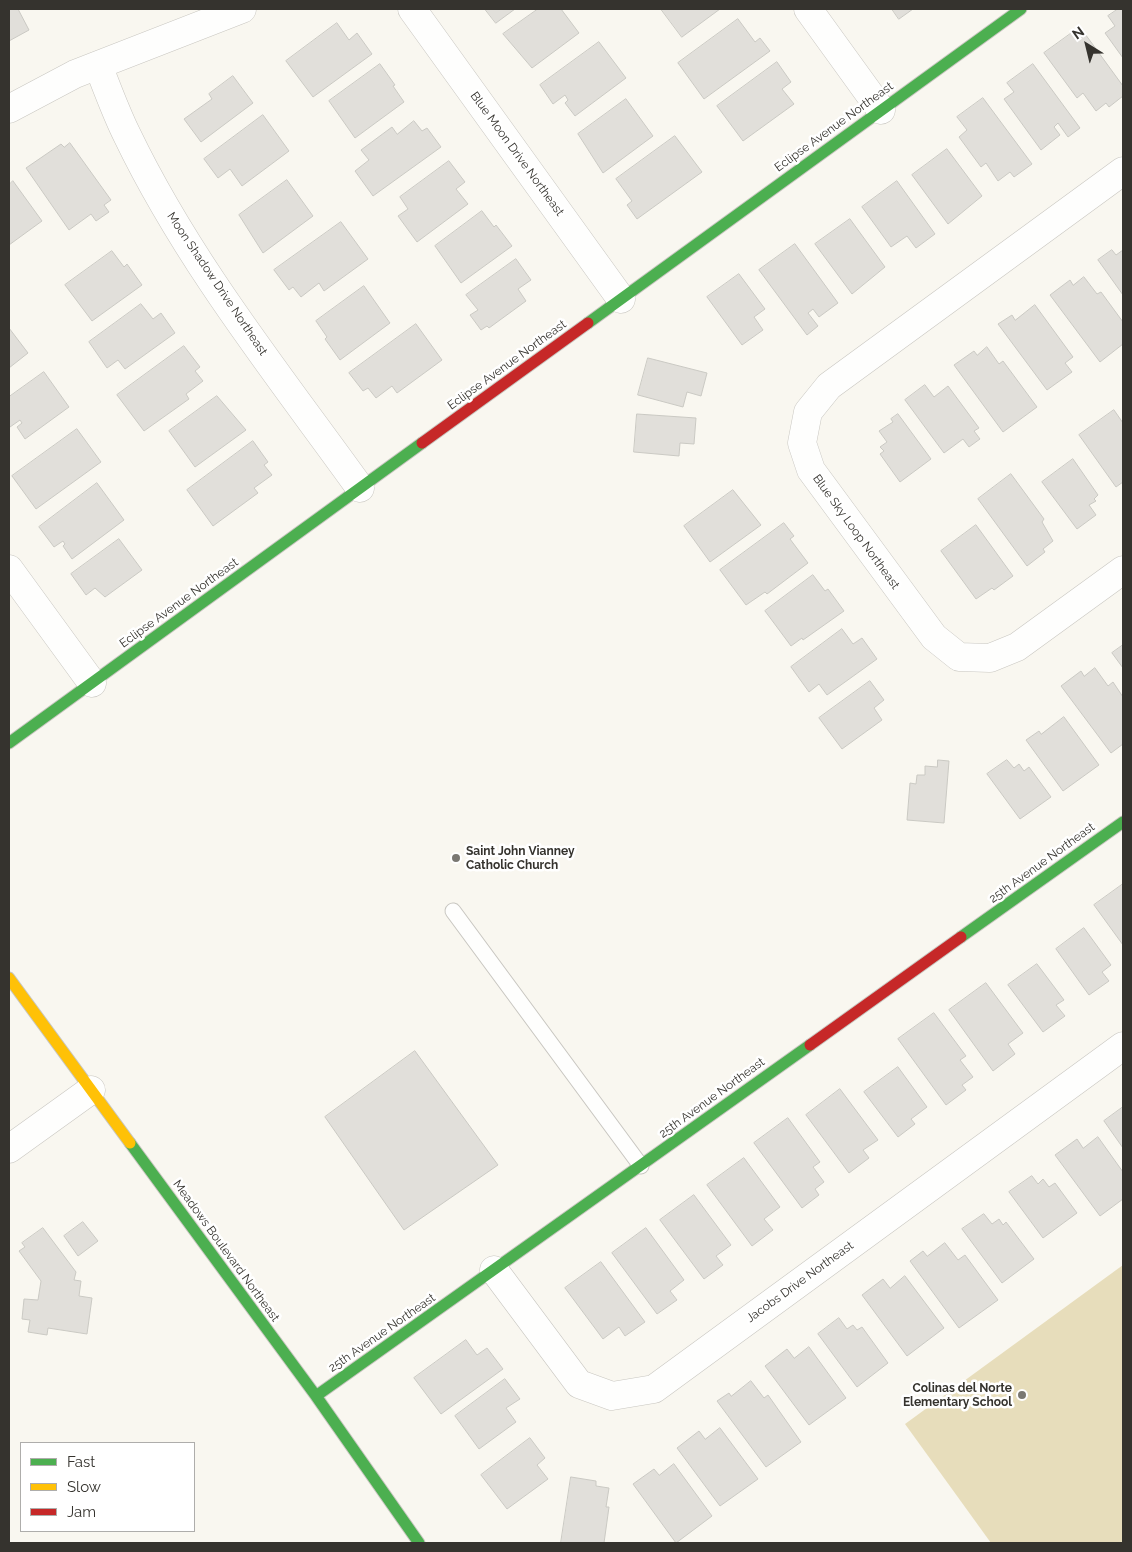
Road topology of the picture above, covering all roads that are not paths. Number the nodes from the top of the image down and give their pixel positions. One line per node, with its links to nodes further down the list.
1 (242, 9): 5 (street)
2 (412, 9): 9 (street, Blue Moon Drive Northeast)
3 (808, 9): 7 (street)
4 (1021, 9): 7 (street, Eclipse Avenue Northeast)
5 (98, 65): 6 (street); 10 (street, Moon Shadow Drive Northeast)
6 (9, 109)
7 (881, 110): 9 (street, Eclipse Avenue Northeast)
8 (1123, 171): 12 (street, Blue Sky Loop Northeast)
9 (622, 299): 10 (street, Eclipse Avenue Northeast)
10 (360, 488): 13 (street, Eclipse Avenue Northeast)
11 (9, 569): 13 (street)
12 (1123, 570)
13 (92, 683): 14 (street, Eclipse Avenue Northeast)
14 (9, 744)
15 (1123, 822): 21 (street, 25th Avenue Northeast)
16 (453, 911): 21 (lane)
17 (9, 978): 19 (street, Meadows Boulevard Northeast)
18 (1123, 1046): 22 (street, Jacobs Drive Northeast)
19 (91, 1090): 20 (street); 23 (street, Meadows Boulevard Northeast)
20 (9, 1149)
21 (641, 1166): 22 (street, 25th Avenue Northeast)
22 (494, 1270): 23 (street, 25th Avenue Northeast)
23 (316, 1396): 24 (street, Meadows Boulevard Northeast)
24 (419, 1543)

